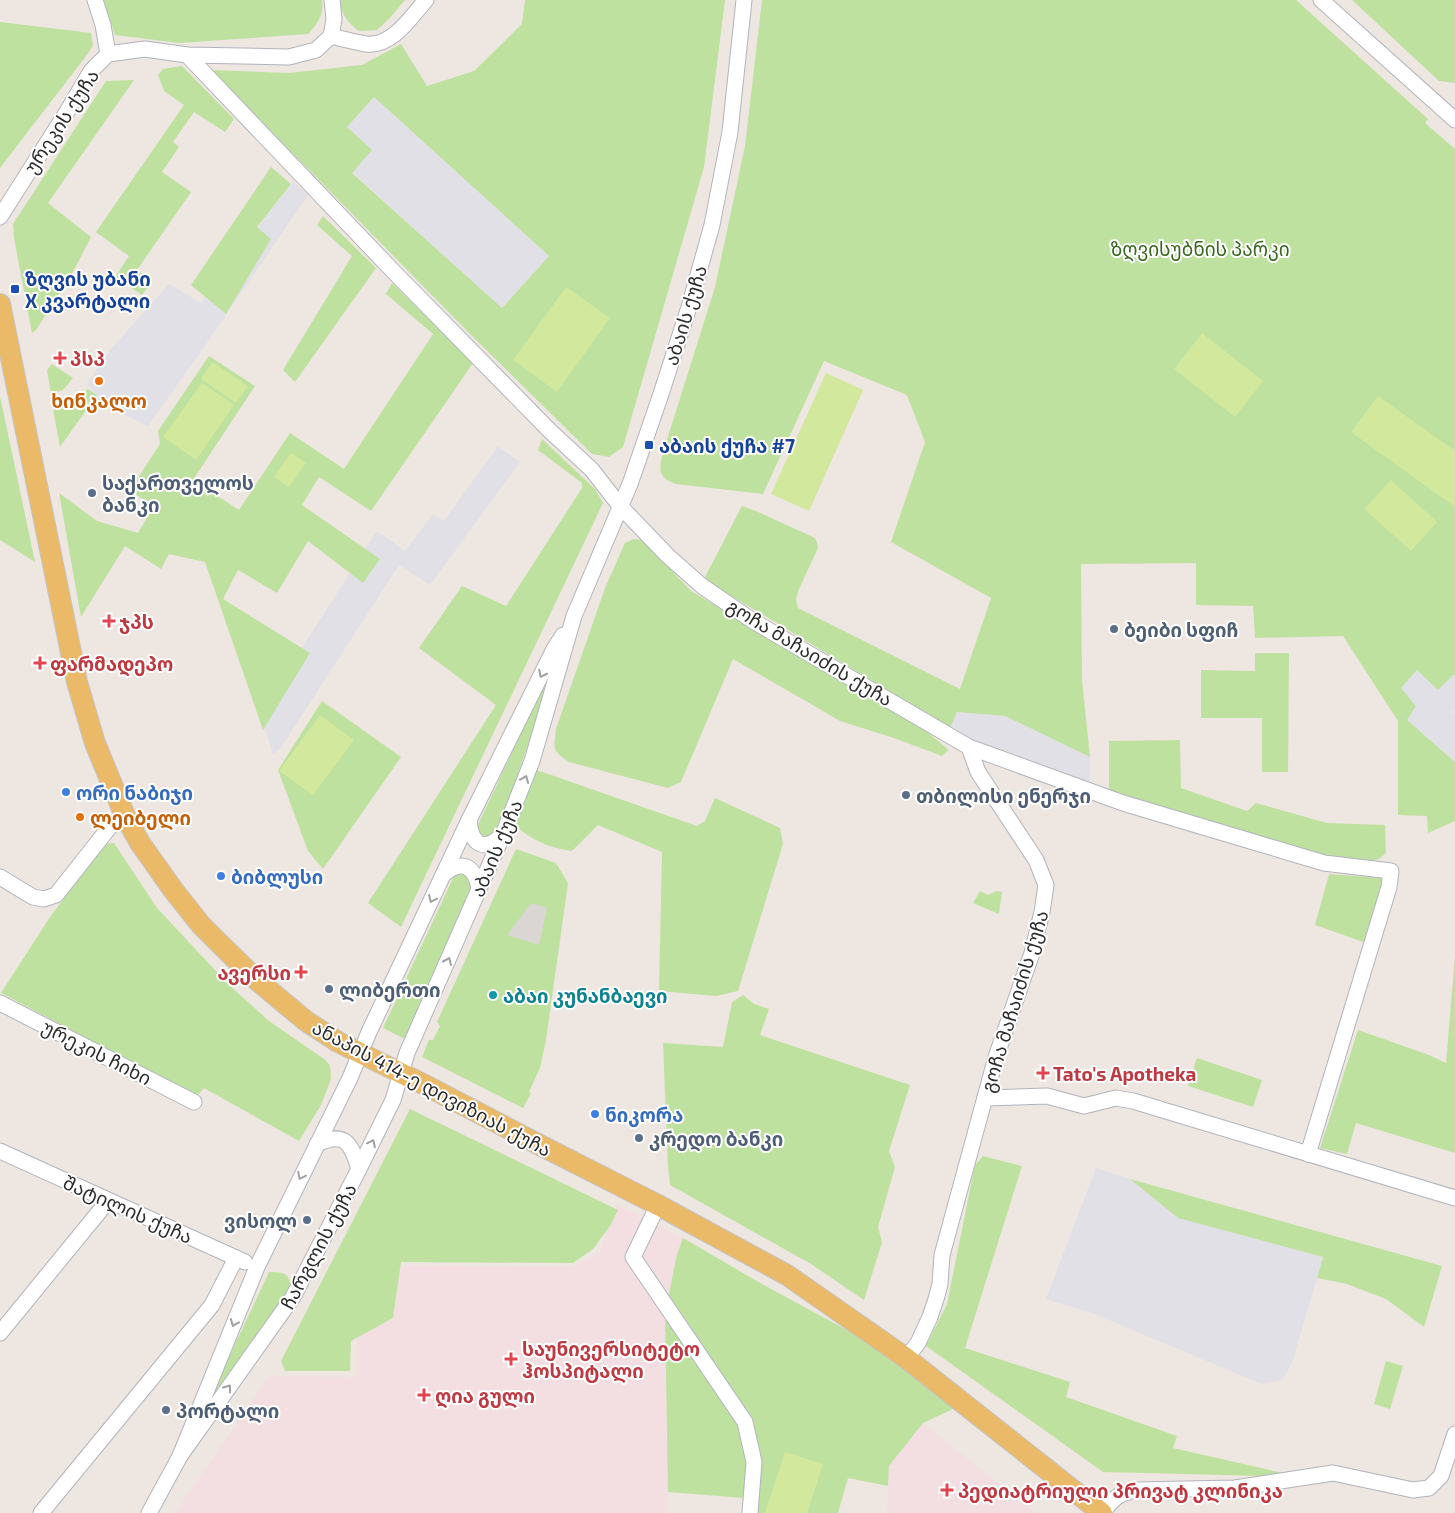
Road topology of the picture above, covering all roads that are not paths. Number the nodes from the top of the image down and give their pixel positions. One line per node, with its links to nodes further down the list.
1 (95, 0): 7 (street)
2 (332, 0): 6 (street)
3 (426, 0): 6 (street)
4 (744, 0): 12 (street, აბაის ქუჩა)
5 (1321, 0): 9 (street)
6 (331, 36): 8 (street, ურეკის ქუჩა)
7 (108, 54): 8 (street, ურეკის ქუჩა); 10 (street, ურეკის ქუჩა)
8 (187, 55): 12 (street, გოჩა მაჩაიძის ქუჩა)
9 (1455, 120)
10 (0, 217)
11 (0, 304): 15 (main road, ანაპის 414-ე დივიზიას ქუჩა)
12 (620, 506): 13 (street, აბაის ქუჩა); 14 (street, გოჩა მაჩაიძის ქუჩა)
13 (574, 616): 16 (street, აბაის ქუჩა, one-way to 16); 17 (street, აბაის ქუჩა, one-way to 13)
14 (969, 747): 24 (street, გოჩა მაჩაიძის ქუჩა); 28 (street)
15 (125, 816): 19 (street); 22 (main road, ანაპის 414-ე დივიზიას ქუჩა)
16 (469, 820): 17 (street); 18 (street, აბაის ქუჩა)
17 (502, 836): 20 (street, აბაის ქუჩა)
18 (444, 874): 20 (street); 22 (street, აბაის ქუჩა, one-way to 22)
19 (6, 881)
20 (479, 887): 23 (street, აბაის ქუჩა, one-way to 20)
21 (0, 1003): 25 (street, ურეკის ჩიხი)
22 (360, 1053): 23 (main road, ანაპის 414-ე დივიზიას ქუჩა); 26 (street, ჩარგლის ქუჩა)
23 (402, 1073): 29 (street, ჩარგლის ქუჩა, one-way to 23); 32 (main road, ანაპის 414-ე დივიზიას ქუჩა)
24 (985, 1098): 28 (street); 36 (street, გოჩა მაჩაიძის ქუჩა)
25 (194, 1102)
26 (317, 1144): 29 (street); 34 (street, ჩარგლის ქუჩა, one-way to 34)
27 (0, 1151): 31 (street, შატილის ქუჩა)
28 (1308, 1154): 30 (street)
29 (359, 1169): 38 (street, ჩარგლის ქუჩა, one-way to 29)
30 (1455, 1198)
31 (108, 1201): 33 (street, შატილის ქუჩა); 35 (street)
32 (658, 1205): 36 (main road, ანაპის 414-ე დივიზიას ქუჩა); 41 (street)
33 (236, 1258): 34 (street, შატილის ქუჩა); 39 (street)
34 (257, 1267): 38 (street, ჩარგლის ქუჩა, one-way to 38)
35 (0, 1333)
36 (906, 1358): 42 (main road, ანაპის 414-ე დივიზიას ქუჩა)
37 (1455, 1434): 42 (street)
38 (180, 1456): 40 (street, ჩარგლის ქუჩა)
39 (41, 1513)
40 (149, 1513)
41 (750, 1513)
42 (1102, 1513)

